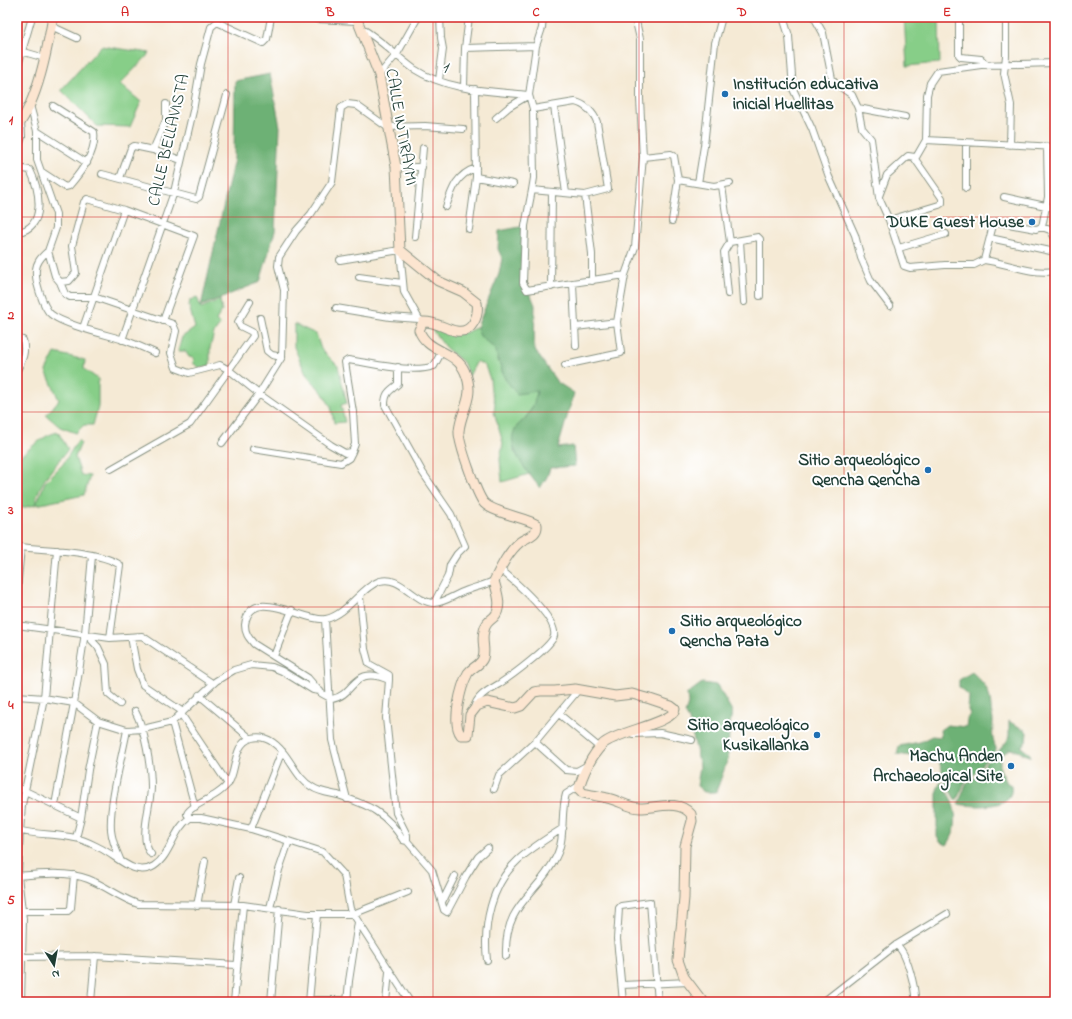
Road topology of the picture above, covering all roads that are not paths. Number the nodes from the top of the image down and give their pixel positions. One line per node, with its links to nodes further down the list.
1 (32, 17): 21 (street)
2 (271, 17): 15 (street, CALLE BELLAVISTA)
3 (312, 17): 14 (street)
4 (418, 17): 22 (street)
5 (440, 17): 29 (street)
6 (469, 17): 20 (street)
7 (543, 17): 19 (street)
8 (635, 17): 54 (street)
9 (722, 17): 67 (street)
10 (783, 17): 116 (street)
11 (814, 17): 39 (street)
12 (959, 17): 25 (street)
13 (1006, 17): 26 (street)
14 (335, 18): 17 (street)
15 (214, 20): 56 (street, CALLE BELLAVISTA)
16 (52, 22): 18 (street); 23 (main road)
17 (361, 24): 22 (street, 1); 28 (main road, CALLE INTIRAYMI)
18 (76, 38)
19 (536, 46): 20 (street); 32 (street)
20 (465, 48): 30 (street)
21 (20, 51): 23 (street); 27 (street)
22 (397, 54): 28 (street); 29 (street, 1)
23 (45, 58): 34 (main road)
24 (1055, 63): 26 (street)
25 (987, 65): 26 (street); 46 (street)
26 (1004, 66): 48 (street)
27 (17, 69)
28 (379, 75): 43 (main road, CALLE INTIRAYMI)
29 (439, 80): 30 (street, 1)
30 (464, 88): 31 (street, 1)
31 (475, 89): 32 (street, 1); 61 (street)
32 (529, 94): 38 (street); 41 (street)
33 (227, 96): 73 (street)
34 (30, 104): 42 (main road); 45 (street)
35 (166, 104): 52 (street)
36 (53, 106): 57 (street)
37 (554, 106): 38 (street); 75 (street); 76 (street)
38 (533, 108): 72 (street)
39 (858, 108): 40 (street); 78 (street)
40 (905, 117)
41 (496, 118)
42 (18, 123): 53 (street)
43 (387, 126): 44 (street); 58 (main road, CALLE INTIRAYMI); 130 (street)
44 (463, 129)
45 (38, 131): 57 (street); 62 (street)
46 (926, 140): 47 (street); 55 (street)
47 (966, 143): 48 (street); 71 (street)
48 (1010, 145): 49 (street)
49 (1047, 147): 50 (street); 79 (street)
50 (1055, 147)
51 (423, 148): 59 (street)
52 (153, 150): 56 (street); 65 (street)
53 (17, 151)
54 (643, 157): 66 (street); 104 (street)
55 (915, 157): 78 (street); 83 (street)
56 (181, 160): 73 (street, CALLE BELLAVISTA)
57 (87, 163): 62 (street)
58 (396, 167): 59 (street); 97 (main road, CALLE INTIRAYMI)
59 (422, 167): 92 (street)
60 (17, 168): 90 (street)
61 (476, 168): 64 (street); 80 (street)
62 (42, 172): 99 (street)
63 (102, 174): 65 (street)
64 (476, 177): 69 (street); 89 (street)
65 (120, 178): 73 (street)
66 (678, 180): 67 (street); 84 (street)
67 (698, 183): 70 (street)
68 (730, 183): 70 (street)
69 (513, 184)
70 (722, 186): 96 (street)
71 (966, 188)
72 (532, 190): 74 (street); 110 (street)
73 (174, 192): 86 (street, CALLE BELLAVISTA)
74 (552, 192): 75 (street); 110 (street)
75 (566, 193): 76 (street)
76 (585, 195): 106 (street)
77 (1004, 197): 79 (street)
78 (879, 198): 83 (street)
79 (1046, 206): 81 (street); 87 (street)
80 (446, 207)
81 (1055, 208)
82 (124, 210): 86 (street); 107 (street); 113 (street)
83 (889, 220): 98 (street)
84 (672, 221)
85 (997, 222): 87 (street)
86 (164, 224): 118 (street, CALLE BELLAVISTA); 121 (street)
87 (1041, 228): 94 (street)
88 (992, 229): 93 (street)
89 (469, 230)
90 (17, 232)
91 (946, 234): 98 (street)
92 (415, 237)
93 (990, 238): 100 (street); 102 (street)
94 (1055, 238)
95 (740, 241): 96 (street); 112 (street); 115 (street)
96 (730, 242): 111 (street)
97 (400, 247): 101 (street); 108 (street); 120 (main road)
98 (899, 248): 102 (street)
99 (48, 251): 107 (street); 124 (street)
100 (1055, 252)
101 (340, 260)
102 (984, 260): 103 (street)
103 (1055, 271)
104 (625, 275): 106 (street); 122 (street)
105 (359, 277): 108 (street)
106 (592, 281): 109 (street)
107 (60, 282): 113 (street)
108 (402, 283): 120 (street)
109 (573, 284): 110 (street); 123 (street)
110 (551, 287)
111 (728, 294)
112 (760, 296)
113 (94, 297): 118 (street); 124 (street)
114 (250, 302): 134 (street)
115 (744, 302)
116 (890, 306)
117 (336, 308): 120 (street)
118 (132, 310): 121 (street); 126 (street, CALLE BELLAVISTA)
119 (260, 318): 130 (street)
120 (421, 320): 128 (main road)
121 (163, 321): 134 (street)
122 (617, 322): 123 (street); 131 (street)
123 (576, 327): 127 (street)
124 (83, 328): 126 (street)
125 (17, 338): 133 (street)
126 (122, 340): 129 (street)
127 (576, 346)
128 (442, 351): 132 (street); 143 (main road)
129 (155, 353)
130 (282, 357): 135 (street)
131 (565, 365)
132 (398, 367): 138 (street); 147 (street)
133 (17, 370)
134 (229, 370): 135 (street); 139 (street)
135 (259, 394): 136 (street); 138 (street)
136 (222, 443)
137 (253, 449): 138 (street)
138 (352, 452)
139 (112, 469)
140 (19, 547): 141 (street); 145 (street)
141 (57, 550): 142 (street); 151 (street)
142 (92, 556): 152 (street); 154 (street)
143 (500, 569): 144 (main road); 166 (street)
144 (494, 581): 147 (street); 166 (main road)
145 (17, 591)
146 (360, 597): 147 (street); 149 (street); 156 (street)
147 (434, 603)
148 (292, 610): 149 (street); 155 (street); 155 (street)
149 (325, 619): 163 (street)
150 (17, 625): 151 (street)
151 (49, 630): 152 (street); 162 (street)
152 (85, 633): 154 (street); 164 (street); 165 (street)
153 (131, 637): 154 (street); 157 (street); 168 (street)
154 (110, 638)
155 (274, 656): 159 (street)
156 (389, 680): 163 (street); 196 (street)
157 (212, 683): 159 (street); 160 (street)
158 (580, 689): 166 (main road); 169 (street); 175 (main road)
159 (320, 691): 163 (street)
160 (199, 695): 168 (street); 174 (street)
161 (17, 696): 162 (street)
162 (44, 698): 164 (street); 185 (street)
163 (328, 698): 186 (street)
164 (74, 703): 170 (street); 187 (street)
165 (120, 704)
166 (473, 710)
167 (136, 711): 172 (street)
168 (182, 713): 171 (street); 181 (street)
169 (559, 714): 177 (street); 178 (street)
170 (98, 721): 173 (street); 189 (street)
171 (172, 722): 172 (street); 188 (street)
172 (144, 729): 173 (street); 198 (street)
173 (127, 730): 199 (street)
174 (250, 738): 179 (street); 181 (street)
175 (614, 738): 176 (street); 178 (main road)
176 (692, 740)
177 (535, 742): 180 (street); 184 (street)
178 (600, 748): 180 (main road)
179 (282, 750): 186 (street); 192 (street)
180 (590, 764): 182 (main road)
181 (228, 784): 188 (street)
182 (580, 785): 191 (street); 225 (main road)
183 (17, 788): 185 (street)
184 (494, 789)
185 (25, 791): 187 (street); 193 (street)
186 (347, 798): 196 (street)
187 (55, 805): 189 (street)
188 (195, 807): 190 (street)
189 (81, 818): 194 (street)
190 (190, 818): 192 (street); 199 (street)
191 (563, 828): 220 (street); 222 (street)
192 (251, 829): 195 (street)
193 (19, 831): 194 (street); 202 (street)
194 (76, 838): 199 (street)
195 (289, 841): 210 (street); 214 (street)
196 (407, 841): 206 (street)
197 (488, 848): 206 (street)
198 (151, 854)
199 (120, 860)
200 (205, 861): 209 (street)
201 (74, 875): 202 (street); 209 (street); 212 (street)
202 (17, 876): 212 (street)
203 (455, 876): 206 (street)
204 (239, 878): 207 (street)
205 (408, 892): 214 (street)
206 (442, 902)
207 (234, 905): 208 (street); 209 (street)
208 (243, 905): 210 (street); 223 (street)
209 (197, 906)
210 (270, 908): 211 (street)
211 (279, 909): 213 (street); 234 (street)
212 (22, 911): 216 (street)
213 (317, 914): 214 (street); 229 (street)
214 (353, 914): 217 (street)
215 (947, 914): 218 (street)
216 (20, 919): 221 (street)
217 (358, 922): 224 (street); 230 (street)
218 (896, 945): 241 (street); 242 (street)
219 (95, 956): 221 (street); 223 (street); 232 (street)
220 (506, 956)
221 (20, 958): 231 (street)
222 (487, 960)
223 (236, 965): 233 (street)
224 (389, 972): 235 (street); 236 (street)
225 (689, 982): 226 (street); 228 (main road)
226 (656, 983): 227 (street); 227 (street); 238 (street)
227 (622, 985): 237 (street)
228 (695, 991): 239 (street); 240 (main road)
229 (309, 1001): 230 (street)
230 (348, 1001)
231 (21, 1002)
232 (90, 1002)
233 (234, 1002)
234 (271, 1002)
235 (386, 1002)
236 (410, 1002)
237 (623, 1002)
238 (658, 1002)
239 (695, 1002)
240 (703, 1002)
241 (823, 1002)
242 (915, 1002)

